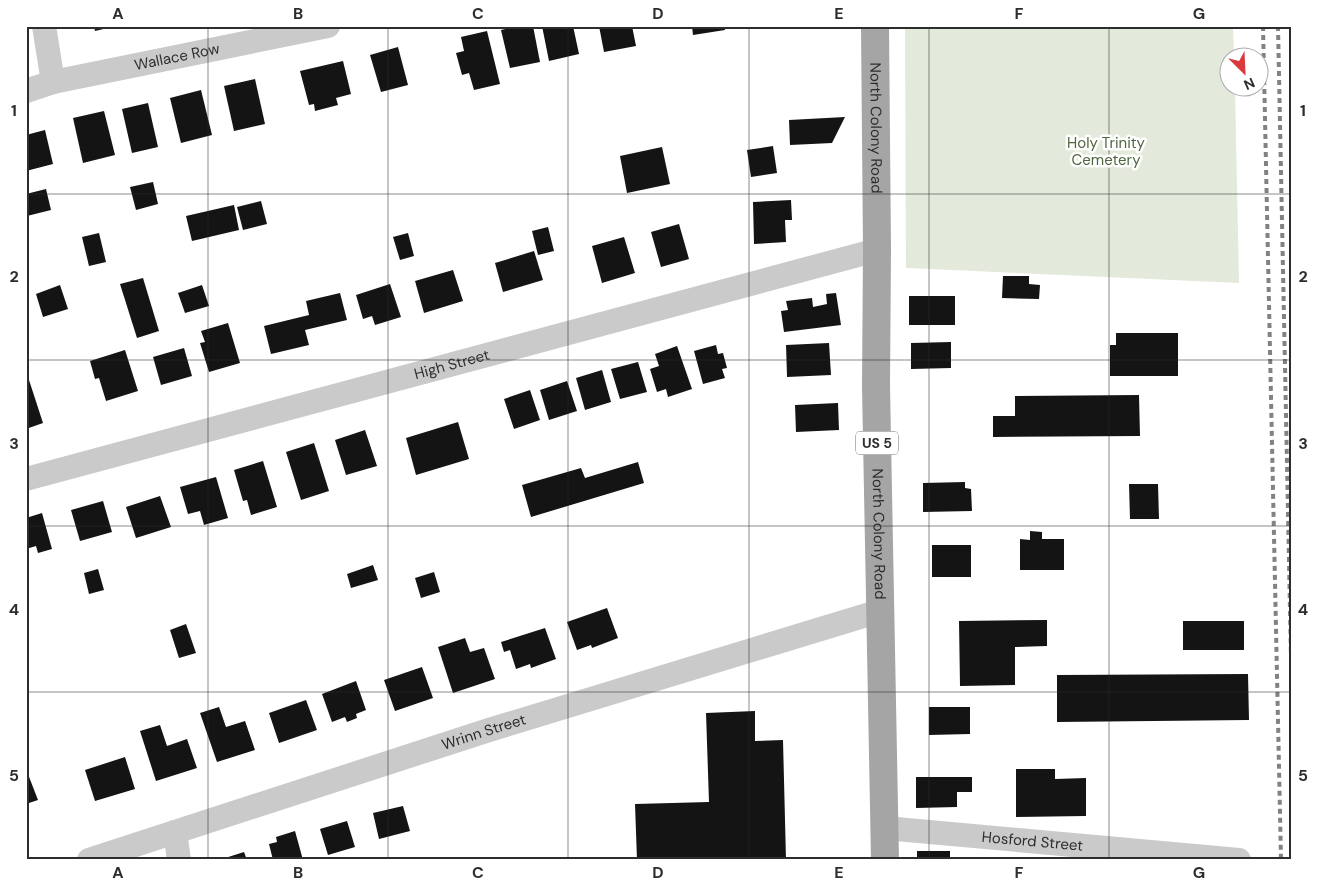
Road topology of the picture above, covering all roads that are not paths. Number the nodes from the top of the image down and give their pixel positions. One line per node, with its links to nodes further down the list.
1 (44, 26): 4 (street)
2 (328, 26): 4 (street, Wallace Row)
3 (875, 26): 6 (main road, North Colony Road / US 5)
4 (53, 82): 5 (street, Wallace Row)
5 (26, 91)
6 (878, 250): 7 (street, High Street); 8 (main road, North Colony Road / US 5)
7 (26, 479)
8 (880, 611): 9 (main road, North Colony Road / US 5); 10 (street, Wrinn Street)
9 (885, 828): 13 (main road, North Colony Road / US 5); 14 (street, Hosford Street)
10 (175, 832): 11 (street, Wrinn Street); 12 (street)
11 (89, 860)
12 (179, 860)
13 (885, 860)
14 (1239, 860)

